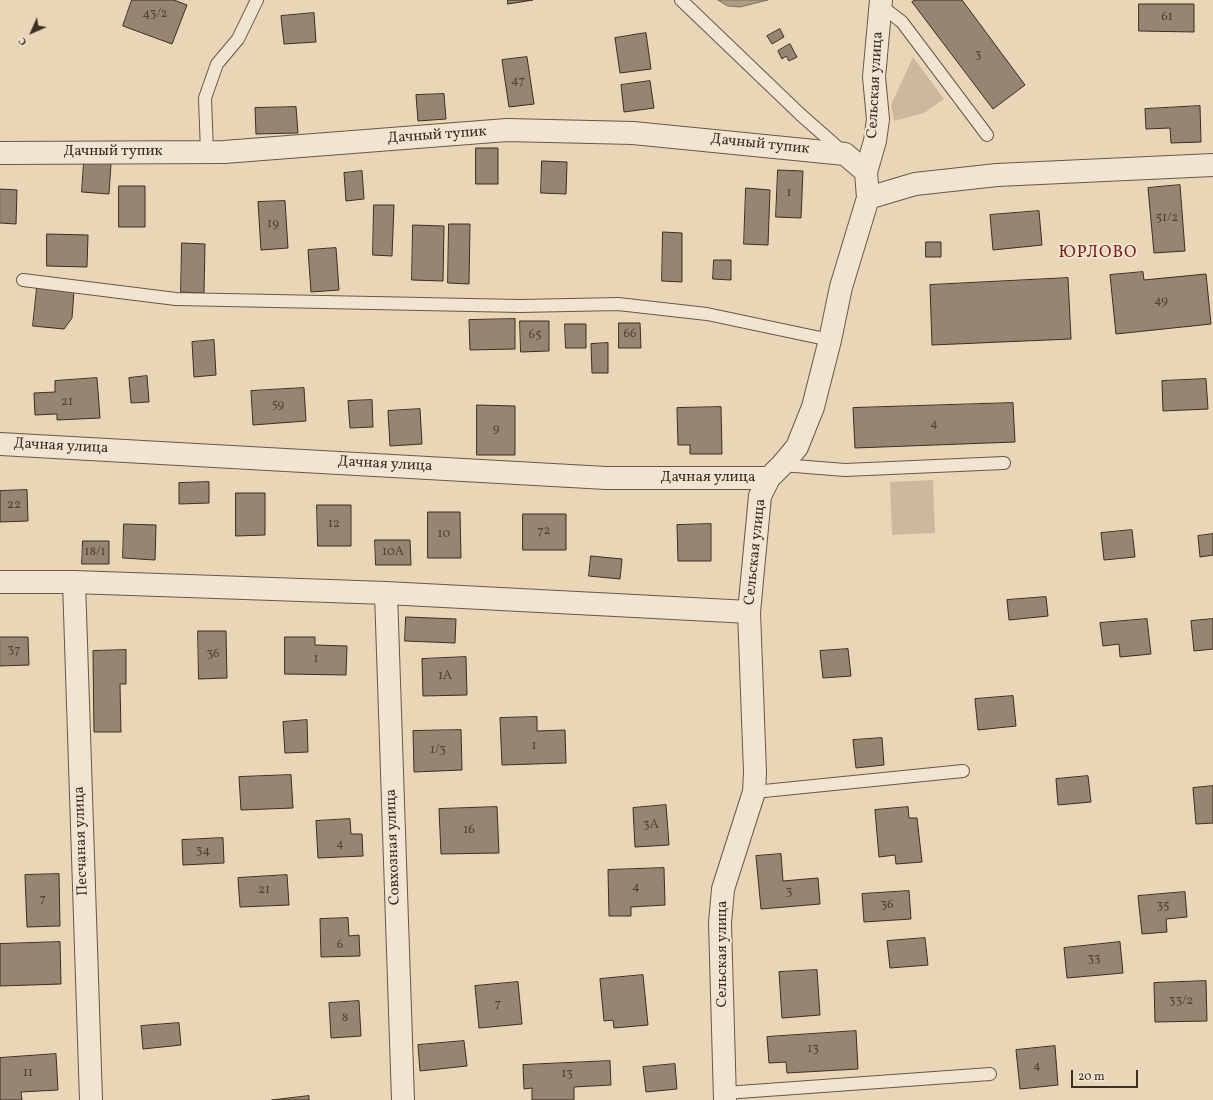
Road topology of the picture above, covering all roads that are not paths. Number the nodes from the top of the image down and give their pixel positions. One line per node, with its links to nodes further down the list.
1 (257, 0): 5 (lane)
2 (681, 0): 7 (lane)
3 (881, 2): 4 (lane); 9 (street, Сельская улица)
4 (987, 135)
5 (207, 152): 6 (street, Дачный тупик); 7 (street, Дачный тупик)
6 (0, 153)
7 (845, 154): 9 (street)
8 (1213, 165): 10 (street)
9 (866, 172): 10 (street, Сельская улица)
10 (868, 198): 12 (street, Сельская улица)
11 (23, 280): 12 (lane)
12 (830, 340): 15 (street, Сельская улица)
13 (0, 444): 15 (street, Дачная улица)
14 (1004, 463): 15 (lane)
15 (776, 471): 19 (street, Сельская улица)
16 (0, 582): 17 (street)
17 (74, 582): 18 (street); 24 (street, Песчаная улица)
18 (386, 593): 19 (street); 25 (street, Совхозная улица)
19 (749, 612): 21 (street, Сельская улица)
20 (963, 771): 21 (lane)
21 (754, 792): 23 (street, Сельская улица)
22 (990, 1074): 23 (lane)
23 (725, 1096)
24 (91, 1100)
25 (403, 1100)

